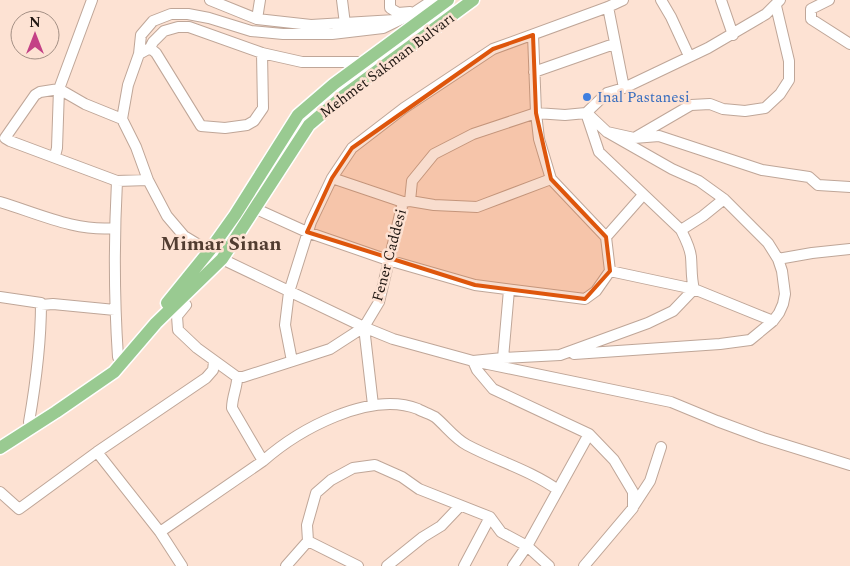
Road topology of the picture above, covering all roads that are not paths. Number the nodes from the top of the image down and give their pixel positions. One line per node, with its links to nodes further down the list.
1 (92, 0): 29 (street)
2 (210, 0): 16 (street)
3 (260, 0): 16 (street)
4 (342, 0): 17 (street)
5 (390, 0): 15 (street)
6 (432, 0): 15 (street)
7 (448, 0): 26 (main road, Mehmet Sakman Bulvarı)
8 (473, 0): 46 (main road, Mehmet Sakman Bulvarı)
9 (623, 0): 14 (street)
10 (661, 0): 25 (street)
11 (721, 0): 19 (street)
12 (828, 0): 21 (street)
13 (778, 3): 19 (street); 35 (street)
14 (608, 8): 18 (street); 20 (street)
15 (420, 10): 17 (street); 24 (street)
16 (257, 19): 17 (street)
17 (345, 24)
18 (533, 35): 27 (street); 37 (street)
19 (732, 35): 25 (street)
20 (614, 44): 27 (street); 28 (street)
21 (850, 44)
22 (150, 48): 23 (street); 23 (street); 24 (street)
23 (262, 53): 26 (street)
24 (139, 54): 32 (street)
25 (689, 56): 28 (street)
26 (365, 62): 52 (main road, Mehmet Sakman Bulvarı)
27 (534, 72): 30 (street)
28 (624, 88): 31 (street)
29 (59, 89): 32 (street); 34 (street); 36 (street)
30 (536, 112): 31 (street, Fener Caddesi); 38 (street); 44 (street, Fener Caddesi)
31 (586, 113): 33 (street); 42 (street)
32 (122, 119): 39 (street)
33 (607, 132): 35 (street); 43 (street)
34 (3, 138): 36 (street)
35 (634, 138): 41 (street)
36 (55, 156): 40 (street)
37 (332, 178): 44 (street); 49 (street)
38 (551, 179): 44 (street); 50 (street)
39 (148, 180): 40 (street); 52 (street)
40 (117, 181): 47 (street)
41 (850, 187)
42 (643, 195): 48 (street); 50 (street)
43 (724, 199): 48 (street); 54 (street)
44 (406, 201): 55 (street, Fener Caddesi)
45 (0, 202): 47 (street)
46 (254, 208): 49 (street); 53 (main road, Mehmet Sakman Bulvarı)
47 (115, 228): 63 (street)
48 (681, 230): 58 (street)
49 (307, 232): 55 (street); 59 (street)
50 (606, 237): 56 (street)
51 (850, 249): 54 (street)
52 (210, 250): 53 (street); 67 (main road, Mehmet Sakman Bulvarı)
53 (222, 259): 59 (street); 61 (main road, Mehmet Sakman Bulvarı)
54 (778, 259): 64 (street)
55 (388, 260): 57 (street); 65 (street, Fener Caddesi)
56 (610, 271): 57 (street); 58 (street)
57 (509, 290): 68 (street)
58 (694, 290): 64 (street); 66 (street)
59 (289, 292): 65 (street); 69 (street)
60 (0, 297): 62 (street)
61 (181, 299): 71 (street); 78 (main road, Mehmet Sakman Bulvarı)
62 (41, 303): 63 (street); 74 (street)
63 (115, 310): 67 (street)
64 (773, 321): 66 (street)
65 (364, 327): 69 (street); 70 (street); 73 (street)
66 (560, 355): 68 (street)
67 (118, 356): 74 (main road, Mehmet Sakman Bulvarı)
68 (503, 358): 70 (street)
69 (292, 361): 72 (street)
70 (473, 361): 75 (street); 81 (street)
71 (214, 362): 72 (street); 79 (street)
72 (237, 377): 80 (street)
73 (373, 405): 80 (street); 82 (street)
74 (29, 422): 76 (main road, Mehmet Sakman Bulvarı)
75 (589, 434): 82 (street); 85 (street)
76 (0, 439)
77 (661, 447): 85 (street)
78 (0, 448)
79 (97, 452): 83 (street); 87 (street)
80 (263, 461): 87 (street)
81 (850, 464)
82 (558, 490): 89 (street)
83 (0, 492)
84 (460, 506): 86 (street); 88 (street); 93 (street)
85 (633, 508): 97 (street)
86 (490, 516): 89 (street); 94 (street)
87 (160, 532): 90 (street)
88 (308, 541): 91 (street); 92 (street)
89 (527, 546): 95 (street); 96 (street)
90 (182, 566)
91 (286, 566)
92 (358, 566)
93 (387, 566)
94 (464, 566)
95 (513, 566)
96 (549, 566)
97 (584, 566)

